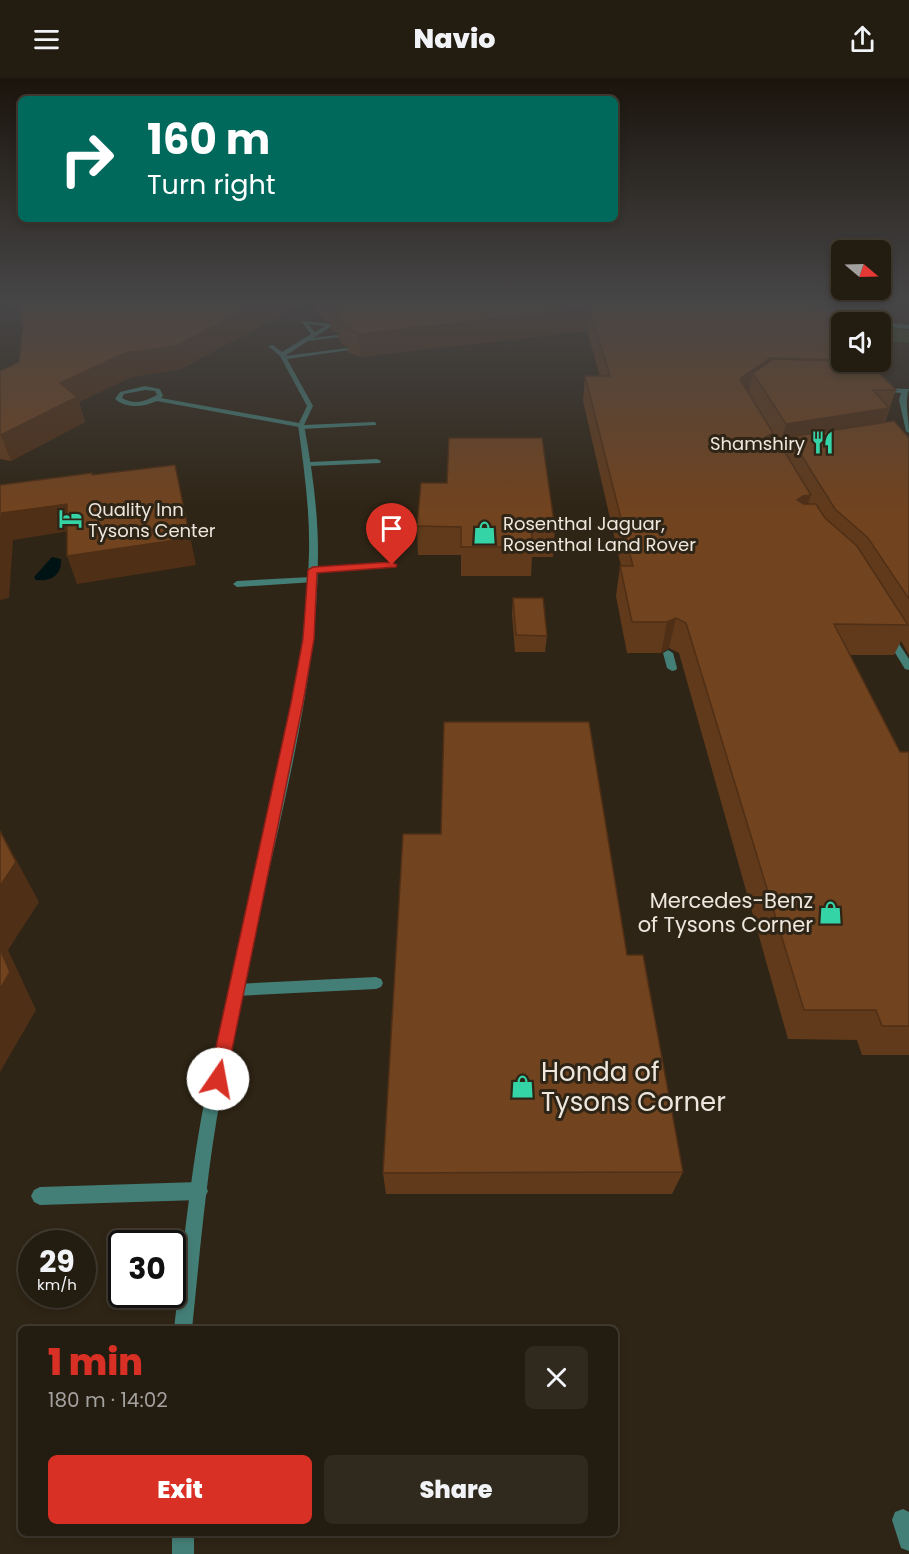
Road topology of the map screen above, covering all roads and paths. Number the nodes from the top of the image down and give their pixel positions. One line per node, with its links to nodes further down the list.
1 (291, 371): 6 (street)
2 (875, 390): 3 (street)
3 (906, 391): 7 (street)
4 (156, 399): 4 (street); 6 (street)
5 (374, 423): 6 (street)
6 (301, 426): 9 (street)
7 (909, 431)
8 (377, 461): 9 (street)
9 (310, 464): 11 (street)
10 (392, 565): 11 (street)
11 (312, 575): 12 (street); 18 (street)
12 (237, 584)
13 (886, 631): 15 (street)
14 (668, 653): 16 (street)
15 (909, 667)
16 (672, 668)
17 (376, 983): 18 (street)
18 (236, 990): 19 (street)
19 (199, 1191): 20 (street); 21 (street)
20 (40, 1196)
21 (183, 1326)
22 (183, 1536): 23 (street)
23 (183, 1554)

